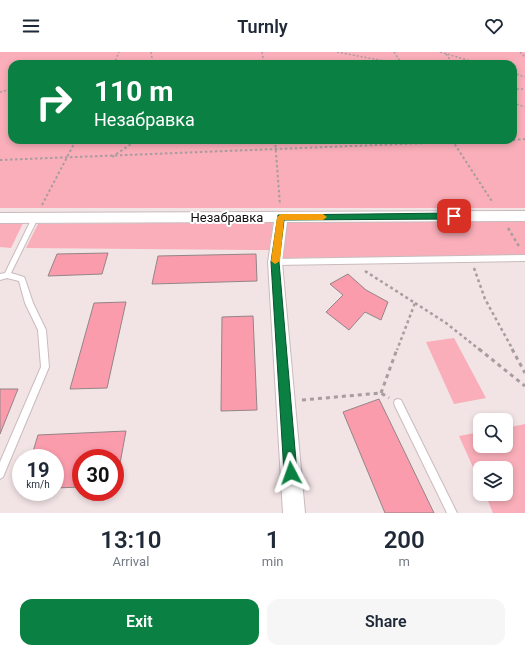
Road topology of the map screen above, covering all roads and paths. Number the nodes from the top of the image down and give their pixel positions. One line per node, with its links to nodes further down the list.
1 (337, 52): 6 (path)
2 (440, 52): 4 (path)
3 (520, 52): 5 (path)
4 (445, 53): 7 (path)
5 (525, 57)
6 (380, 60)
7 (468, 60)
8 (74, 144): 15 (path)
9 (131, 144): 14 (path)
10 (276, 144): 13 (path)
11 (394, 144): 13 (path)
12 (454, 144): 17 (path)
13 (277, 150): 14 (path); 19 (path)
14 (112, 157): 15 (path)
15 (67, 159): 16 (path); 21 (path)
16 (0, 160)
17 (501, 215): 18 (street, Незабравка); 19 (street, Незабравка); 22 (path)
18 (525, 216)
19 (281, 217): 21 (street, Незабравка); 26 (street)
20 (0, 218): 21 (street, Незабравка)
21 (35, 218): 27 (lane)
22 (522, 251)
23 (470, 258): 24 (lane); 25 (lane); 29 (path)
24 (525, 258)
25 (348, 260): 26 (lane); 28 (path)
26 (275, 262): 32 (street)
27 (3, 276): 34 (lane)
28 (414, 303): 30 (path); 31 (path)
29 (525, 373)
30 (525, 386)
31 (381, 393): 32 (path); 33 (path)
32 (286, 402): 35 (street)
33 (398, 403): 36 (lane)
34 (0, 474)
35 (294, 513)
36 (452, 513)

